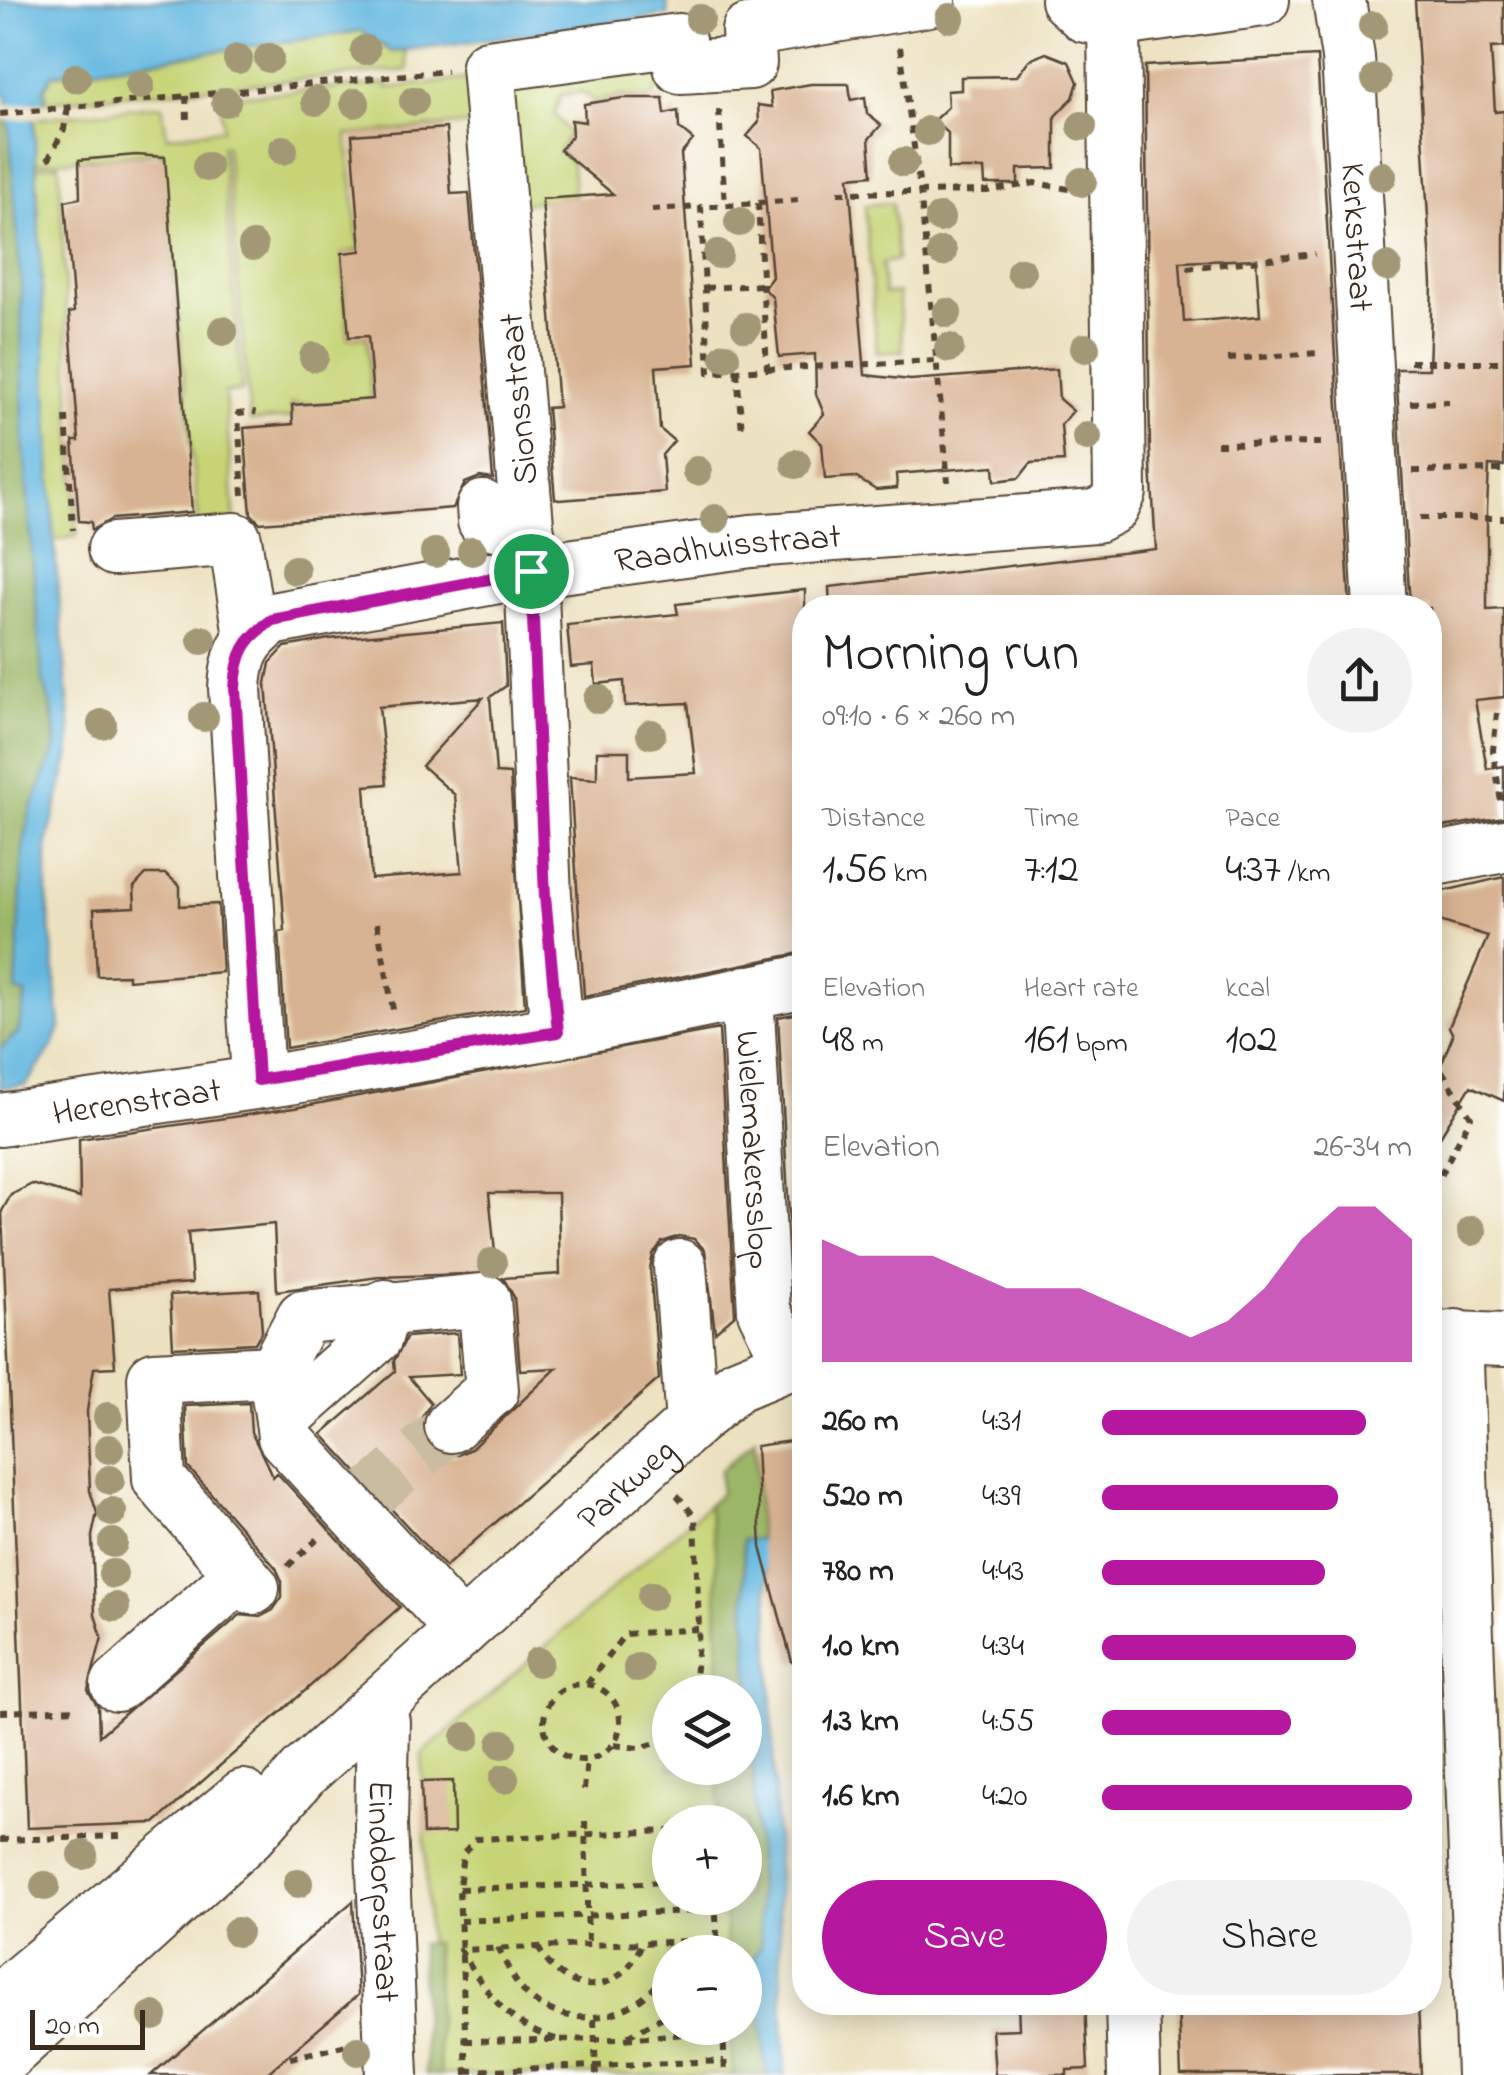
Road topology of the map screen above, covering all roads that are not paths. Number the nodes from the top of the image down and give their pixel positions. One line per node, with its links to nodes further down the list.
1 (929, 0): 8 (street, Sionsstraat)
2 (1067, 0): 5 (street)
3 (1264, 0): 5 (street)
4 (1338, 0): 9 (street, Kerkstraat)
5 (1114, 21): 8 (street, Raadhuisstraat)
6 (483, 507): 8 (street)
7 (114, 549): 10 (street)
8 (530, 552): 10 (street, Raadhuisstraat); 15 (street, Sionsstraat)
9 (1379, 595)
10 (250, 635): 16 (street)
11 (1504, 846): 12 (street)
12 (1442, 858)
13 (792, 983): 14 (street, Herenstraat)
14 (746, 992): 15 (street, Herenstraat); 20 (street, Wielemakersslop)
15 (558, 1032): 16 (street, Herenstraat)
16 (258, 1080): 17 (street, Herenstraat)
17 (0, 1120)
18 (680, 1266): 23 (street)
19 (1463, 1338): 35 (street)
20 (792, 1352)
21 (792, 1361): 23 (street, Parkweg)
22 (278, 1396): 24 (street); 25 (street); 27 (street)
23 (692, 1423): 27 (street, Parkweg)
24 (451, 1426)
25 (238, 1571): 26 (street); 28 (street)
26 (141, 1620)
27 (462, 1630): 29 (street, Parkweg)
28 (117, 1685)
29 (372, 1710): 30 (street, Parkweg); 33 (street, Einddorpstraat)
30 (304, 1772): 32 (street, Parkweg); 32 (street, Parkweg)
31 (1132, 2015): 34 (street)
32 (15, 2035)
33 (392, 2058)
34 (1134, 2075)
35 (1483, 2075)

